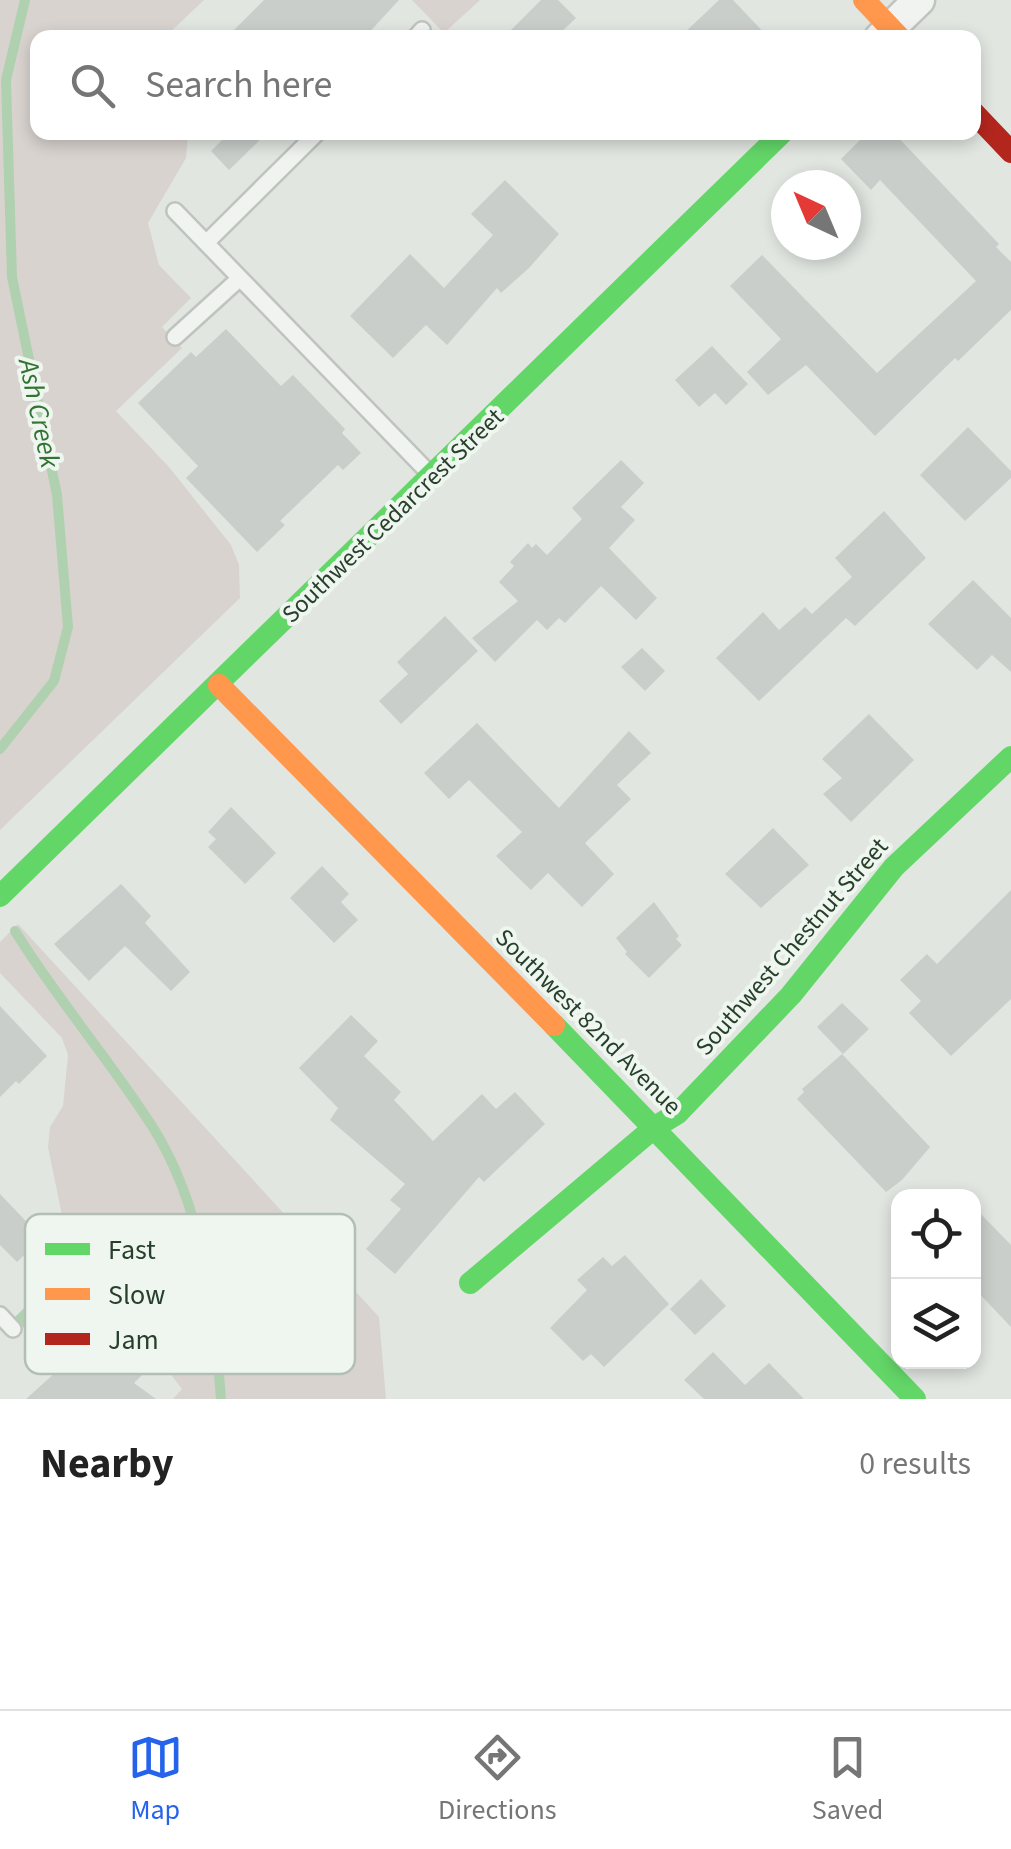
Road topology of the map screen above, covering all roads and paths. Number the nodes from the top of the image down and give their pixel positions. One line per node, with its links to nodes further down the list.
1 (864, 0): 3 (street)
2 (919, 0): 4 (street)
3 (887, 30)
4 (893, 30)
5 (981, 120): 8 (street)
6 (310, 140): 10 (lane)
7 (775, 140): 13 (street, Southwest Cedarcrest Street)
8 (1011, 152)
9 (176, 211): 10 (lane)
10 (206, 243): 11 (lane)
11 (240, 278): 12 (lane); 13 (lane)
12 (175, 338)
13 (432, 476): 14 (street, Southwest Cedarcrest Street)
14 (218, 685): 16 (street, Southwest Cedarcrest Street); 17 (street, Southwest 82nd Avenue)
15 (1011, 757): 17 (street, Southwest Chestnut Street)
16 (0, 896)
17 (656, 1127): 18 (street, Southwest Chestnut Street); 21 (street, Southwest 82nd Avenue)
18 (470, 1284)
19 (0, 1315): 20 (lane)
20 (13, 1329)
21 (915, 1399)

